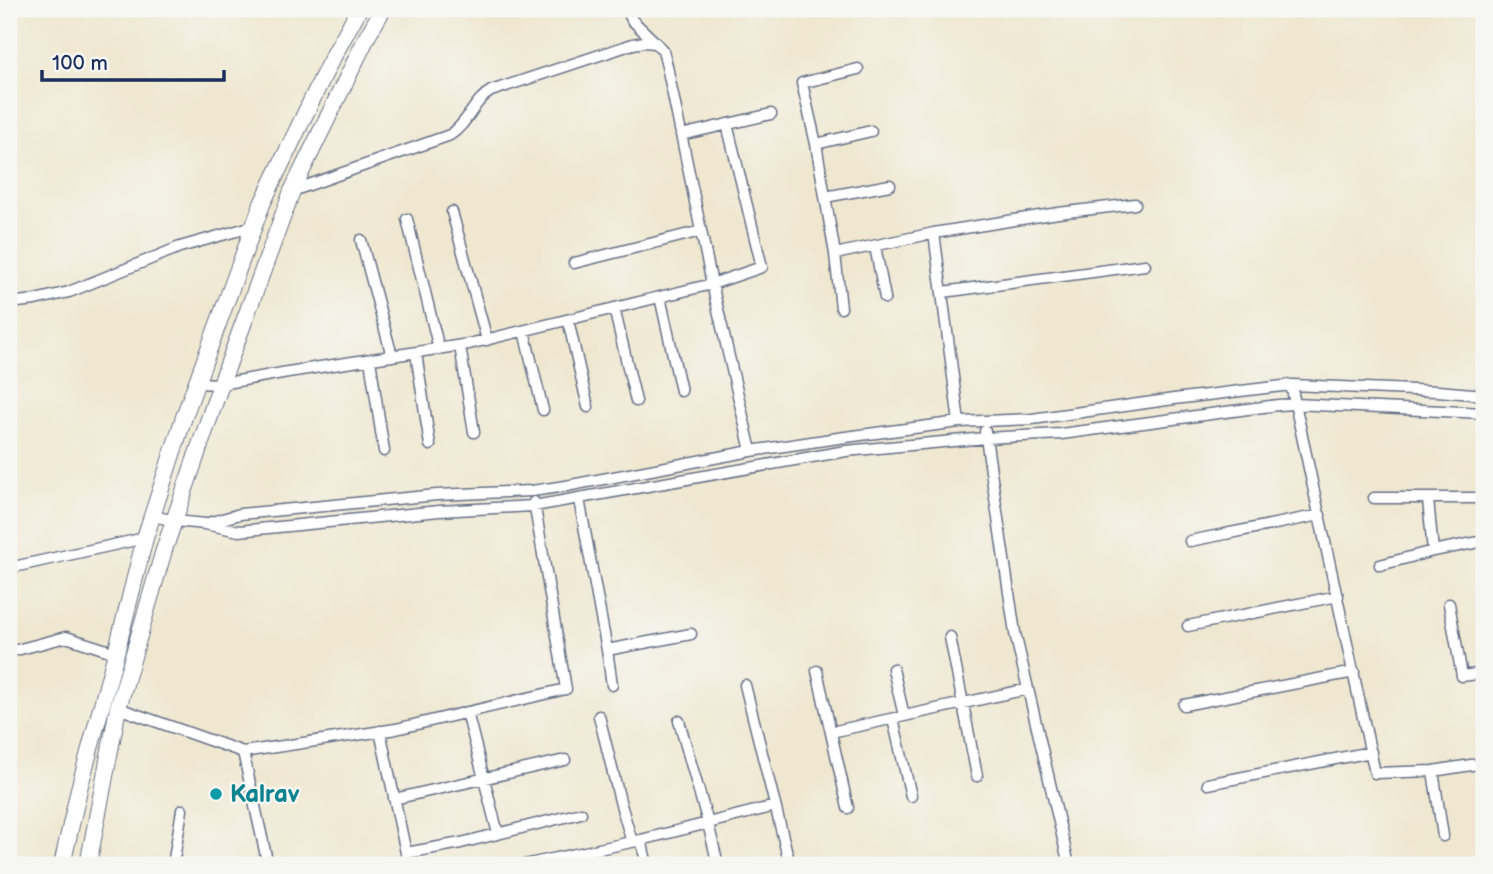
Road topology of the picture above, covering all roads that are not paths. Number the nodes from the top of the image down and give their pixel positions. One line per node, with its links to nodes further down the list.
1 (359, 9): 17 (main road)
2 (383, 9): 12 (main road)
3 (627, 9): 4 (street)
4 (656, 43): 9 (street); 12 (street)
5 (858, 69): 10 (street)
6 (771, 114): 7 (street)
7 (727, 124): 9 (street); 25 (street)
8 (871, 131): 10 (street)
9 (681, 135): 18 (street)
10 (816, 144): 13 (street)
11 (890, 185): 13 (street)
12 (292, 191): 41 (main road)
13 (825, 197): 22 (street)
14 (1135, 204): 19 (street)
15 (452, 212): 34 (street)
16 (407, 219): 36 (street)
17 (254, 226): 29 (street); 40 (main road)
18 (701, 231): 23 (street); 25 (street)
19 (934, 233): 21 (street); 26 (street)
20 (361, 240): 38 (street)
21 (876, 246): 22 (street); 28 (street)
22 (835, 254): 30 (street)
23 (574, 263)
24 (1145, 265): 26 (street)
25 (712, 284): 27 (street); 56 (street)
26 (943, 292): 50 (street)
27 (660, 297): 31 (street); 43 (street)
28 (885, 298)
29 (9, 303)
30 (841, 308)
31 (614, 309): 32 (street); 45 (street)
32 (568, 320): 33 (street); 47 (street)
33 (524, 331): 34 (street); 48 (street)
34 (487, 340): 35 (street)
35 (460, 346): 36 (street); 52 (street)
36 (439, 349): 37 (street)
37 (416, 353): 38 (street); 54 (street)
38 (392, 356): 39 (street)
39 (370, 360): 41 (street); 55 (street)
40 (197, 383): 41 (street); 64 (main road)
41 (221, 384): 65 (main road)
42 (1291, 385): 44 (street); 46 (street); 51 (street)
43 (681, 391)
44 (1484, 395)
45 (636, 401)
46 (1295, 404): 49 (street); 53 (street); 63 (street)
47 (588, 407)
48 (543, 410)
49 (1484, 413)
50 (959, 422): 51 (street); 56 (street)
51 (983, 422): 53 (street)
52 (474, 432)
53 (986, 438): 60 (street); 87 (street)
54 (430, 445)
55 (384, 451)
56 (751, 451): 57 (street)
57 (532, 491): 62 (street); 66 (street)
58 (1374, 498): 61 (street)
59 (1484, 498): 61 (street)
60 (579, 499): 62 (street); 78 (street)
61 (1428, 499): 70 (street)
62 (534, 506): 66 (street); 91 (street)
63 (1320, 514): 68 (street); 73 (street)
64 (153, 516): 65 (street); 67 (main road)
65 (175, 521): 66 (street); 90 (main road)
66 (205, 524)
67 (145, 538): 72 (street); 80 (main road)
68 (1190, 541)
69 (1484, 541): 70 (street)
70 (1433, 551): 71 (street)
71 (1380, 565)
72 (9, 568)
73 (1338, 596): 75 (street); 83 (street)
74 (1449, 604): 84 (street)
75 (1188, 626)
76 (691, 634): 78 (street)
77 (950, 637): 88 (street)
78 (607, 650): 85 (street)
79 (9, 652): 80 (street)
80 (116, 653): 105 (main road)
81 (893, 669): 93 (street)
82 (817, 671): 96 (street)
83 (1354, 672): 89 (street); 98 (street)
84 (1484, 673)
85 (612, 685)
86 (745, 685): 109 (street)
87 (1028, 689): 88 (street); 126 (street)
88 (963, 703): 93 (street); 102 (street)
89 (1184, 705)
90 (118, 708): 97 (street); 106 (main road)
91 (467, 712): 95 (street); 103 (street)
92 (599, 716): 116 (street)
93 (899, 717): 96 (street); 107 (street)
94 (680, 721): 113 (street)
95 (380, 732): 97 (street); 108 (street)
96 (831, 732): 110 (street)
97 (243, 752): 121 (street)
98 (1371, 752): 101 (street); 104 (street)
99 (565, 761): 103 (street)
100 (1484, 763): 101 (street)
101 (1433, 771): 115 (street)
102 (977, 776)
103 (484, 779): 108 (street); 114 (street)
104 (1208, 784)
105 (79, 789): 106 (main road); 118 (main road)
106 (101, 794): 119 (main road)
107 (911, 796)
108 (394, 799): 114 (street)
109 (775, 806): 113 (street); 125 (street)
110 (848, 808)
111 (181, 810): 120 (street)
112 (581, 813): 114 (street)
113 (708, 822): 116 (street); 124 (street)
114 (498, 834)
115 (1443, 836)
116 (637, 841): 117 (street); 123 (street)
117 (575, 860): 122 (street)
118 (62, 864)
119 (88, 865)
120 (173, 865)
121 (268, 865)
122 (524, 865)
123 (647, 865)
124 (718, 865)
125 (790, 865)
126 (1069, 865)

